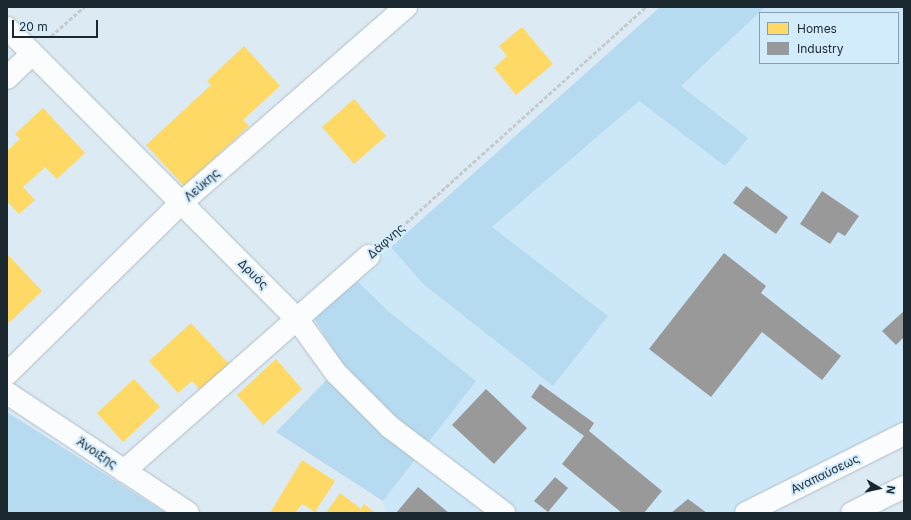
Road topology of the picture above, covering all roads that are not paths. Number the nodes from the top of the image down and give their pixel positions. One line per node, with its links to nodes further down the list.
1 (406, 7): 5 (street, Λεύκης)
2 (7, 28): 3 (street, Δρυός)
3 (32, 54): 4 (street); 5 (street, Δρυός)
4 (7, 78)
5 (180, 204): 7 (street, Δρυός); 8 (street, Λεύκης)
6 (369, 256): 7 (street, Δάφνης)
7 (297, 319): 11 (street, Δάφνης); 14 (street, Δρυός)
8 (7, 374)
9 (7, 393): 11 (street, Άνοιξης)
10 (904, 434): 15 (street, Αναπαύσεως)
11 (124, 471): 13 (street, Άνοιξης)
12 (904, 487): 16 (street)
13 (188, 513)
14 (504, 513)
15 (746, 513)
16 (852, 513)

